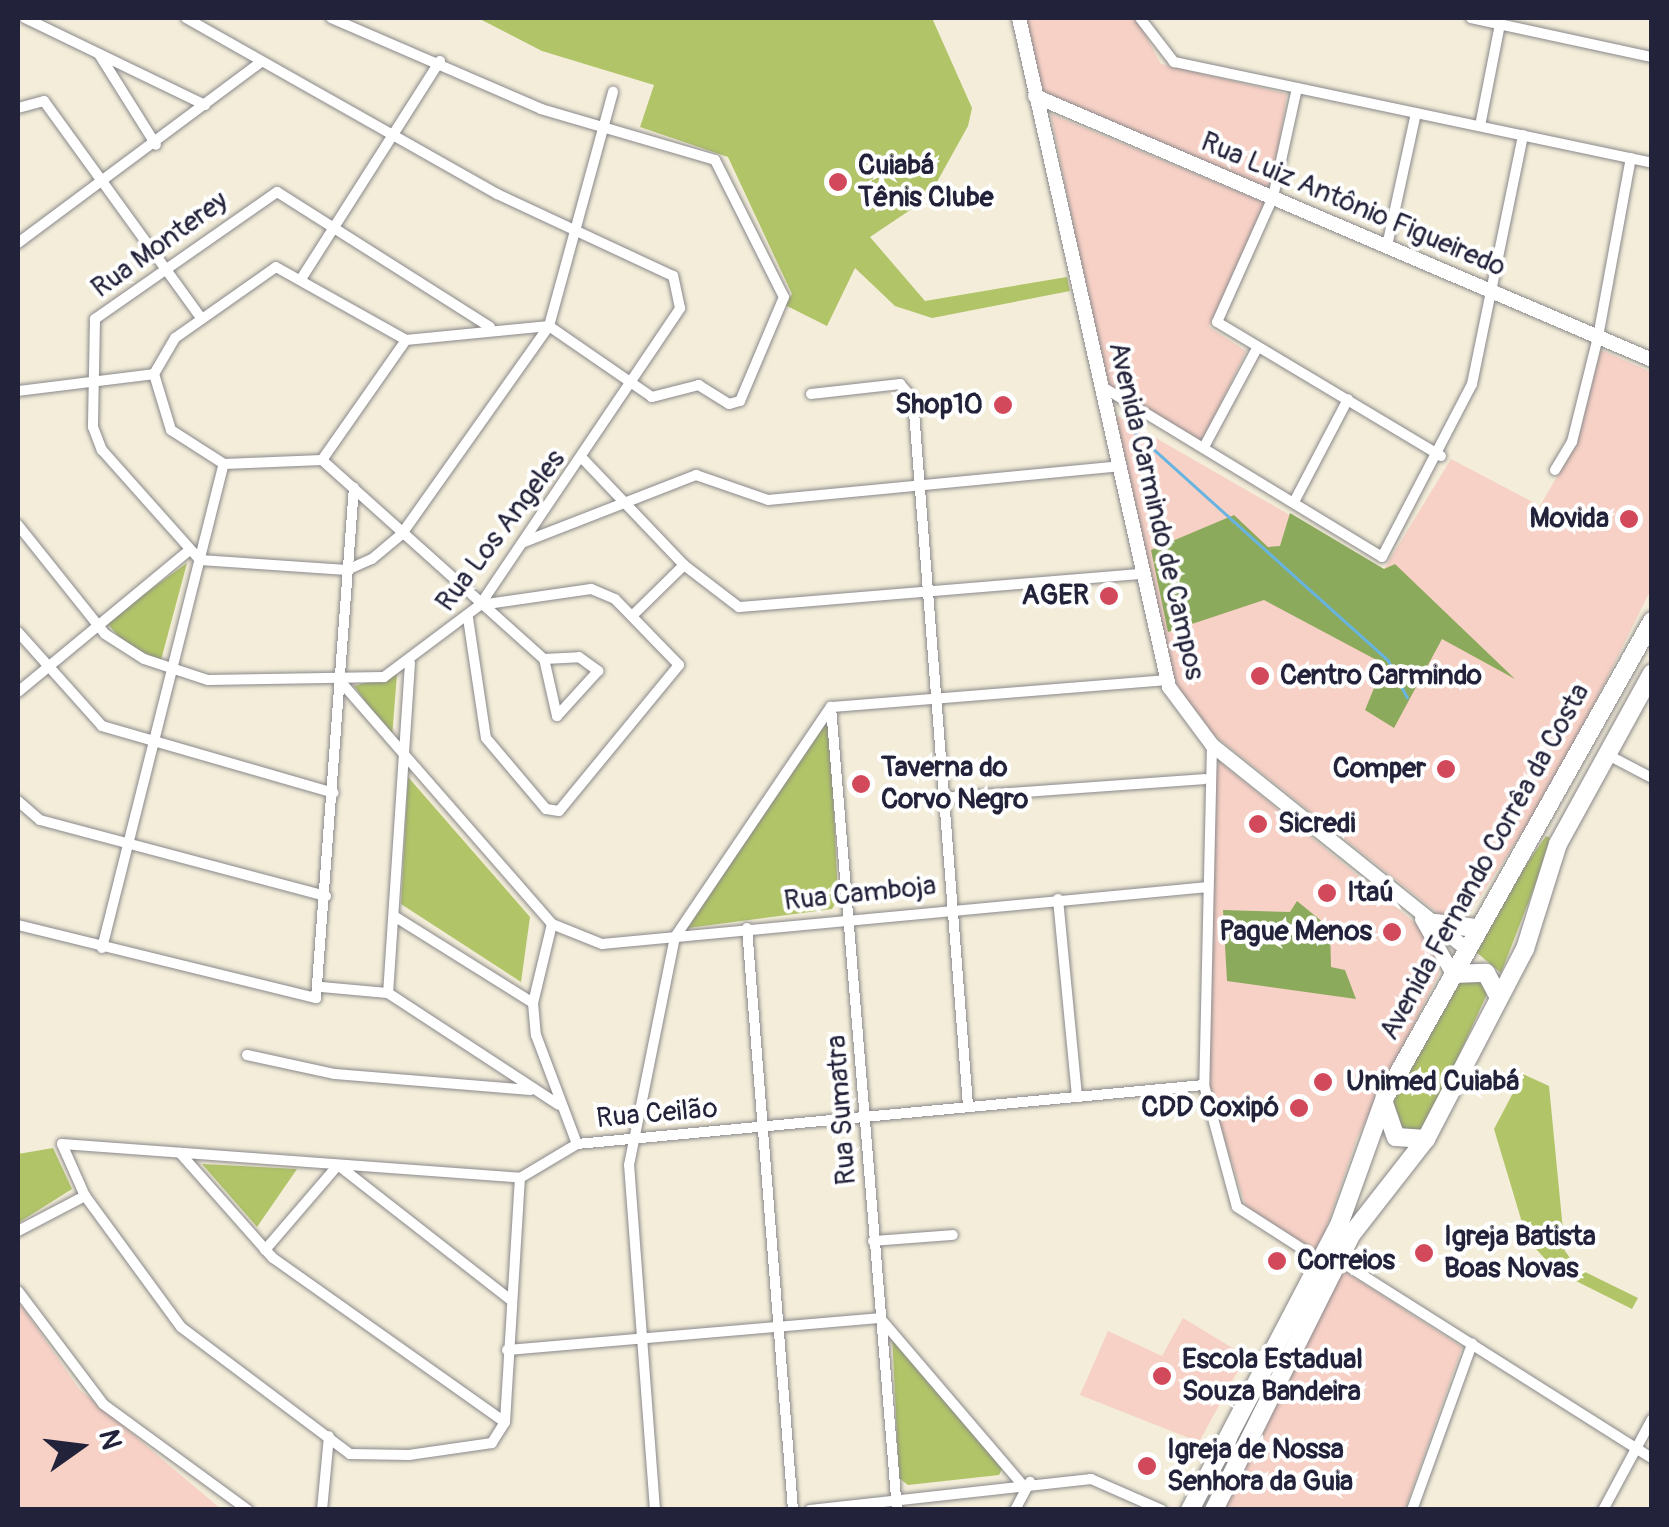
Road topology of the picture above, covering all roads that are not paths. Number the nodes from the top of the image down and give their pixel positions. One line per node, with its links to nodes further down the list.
1 (24, 18): 10 (street)
2 (186, 18): 13 (street)
3 (330, 18): 12 (street)
4 (1018, 18): 16 (main road, Avenida Carmindo de Campos)
5 (1140, 18): 14 (street)
6 (1478, 18): 8 (street)
7 (1548, 18): 9 (street)
8 (1500, 24): 9 (street); 20 (street)
9 (1545, 34): 11 (street)
10 (98, 54): 17 (street); 24 (street)
11 (1652, 57)
12 (440, 61): 21 (street); 22 (street)
13 (262, 62): 17 (street); 22 (street)
14 (1297, 88): 19 (street); 28 (street)
15 (613, 92): 21 (street)
16 (1035, 96): 28 (main road, Rua Luiz Antônio Figueiredo); 46 (main road, Avenida Carmindo de Campos)
17 (205, 106): 24 (street)
18 (18, 108): 27 (street)
19 (1416, 113): 20 (street); 32 (street)
20 (1480, 126): 23 (street)
21 (604, 130): 30 (street); 45 (street)
22 (393, 134): 29 (street); 30 (street)
23 (1522, 135): 25 (street); 35 (street)
24 (156, 145): 27 (street)
25 (1631, 158): 26 (street); 39 (street)
26 (1652, 163)
27 (103, 181): 31 (street); 33 (street)
28 (1273, 198): 32 (main road, Rua Luiz Antônio Figueiredo); 41 (street)
29 (338, 224): 33 (street, Rua Monterey); 34 (street); 38 (street, Rua Monterey)
30 (577, 232): 37 (street); 45 (street, Rua Los Angeles)
31 (18, 243)
32 (1387, 246): 35 (main road, Rua Luiz Antônio Figueiredo)
33 (166, 270): 36 (street); 44 (street, Rua Monterey)
34 (303, 276): 36 (street); 40 (street)
35 (1492, 291): 39 (main road, Rua Luiz Antônio Figueiredo); 51 (street)
36 (202, 319): 43 (street)
37 (549, 326): 38 (street); 45 (street); 62 (street)
38 (490, 327): 40 (street)
39 (1598, 337): 42 (main road, Rua Luiz Antônio Figueiredo); 56 (street)
40 (406, 340): 52 (street)
41 (1257, 348): 49 (street); 50 (street)
42 (1652, 360)
43 (154, 374): 44 (street); 54 (street)
44 (90, 380): 47 (street); 64 (street, Rua Monterey)
45 (634, 386): 53 (street, Rua Los Angeles)
46 (1101, 386): 50 (street); 55 (main road, Avenida Carmindo de Campos)
47 (18, 392)
48 (811, 394): 58 (street)
49 (1348, 399): 51 (street); 60 (street)
50 (1204, 447): 60 (street)
51 (1442, 456): 60 (street)
52 (322, 460): 54 (street); 57 (street)
53 (584, 460): 59 (street); 63 (street, Rua Los Angeles)
54 (224, 464): 65 (street)
55 (1118, 466): 58 (street); 68 (main road, Avenida Carmindo de Campos)
56 (1555, 470)
57 (354, 487): 62 (street); 67 (street)
58 (920, 490): 59 (street); 69 (street)
59 (624, 502): 63 (street); 66 (street)
60 (1294, 502)
61 (18, 525): 74 (street, Rua Los Angeles)
62 (401, 535): 67 (street); 70 (street)
63 (522, 542): 70 (street, Rua Los Angeles)
64 (187, 552): 65 (street, Rua Monterey); 74 (street)
65 (200, 560): 67 (street); 79 (street)
66 (684, 565): 69 (street); 71 (street)
67 (347, 570): 82 (street)
68 (1144, 574): 69 (street); 81 (main road, Avenida Carmindo de Campos)
69 (929, 593): 84 (street)
70 (480, 605): 71 (street); 72 (street, Rua Los Angeles); 76 (street)
71 (632, 616): 72 (street)
72 (468, 618): 77 (street, Rua Los Angeles)
73 (1652, 620): 107 (highway, Avenida Fernando Corrêa da Costa)
74 (98, 626): 78 (street); 79 (street, Rua Los Angeles)
75 (18, 632): 78 (street)
76 (544, 658): 76 (street)
77 (410, 662): 82 (street, Rua Los Angeles); 88 (street)
78 (48, 670): 83 (street); 86 (street)
79 (170, 670): 82 (street, Rua Los Angeles); 86 (street)
80 (1652, 673): 89 (highway, Avenida Fernando Corrêa da Costa)
81 (1166, 680): 84 (street); 87 (main road, Avenida Carmindo de Campos)
82 (341, 682): 88 (street); 92 (street)
83 (18, 692)
84 (938, 699): 85 (street); 93 (street)
85 (837, 706): 102 (street, Rua Sumatra); 108 (street)
86 (148, 740): 92 (street); 95 (street)
87 (1212, 745): 91 (street); 100 (main road, Avenida Carmindo de Campos)
88 (400, 751): 101 (street); 104 (street)
89 (1606, 754): 90 (street); 115 (highway, Avenida Fernando Corrêa da Costa)
90 (1652, 778)
91 (1204, 779): 93 (street); 96 (street)
92 (334, 793): 97 (street)
93 (942, 798): 99 (street)
94 (18, 801): 95 (street)
95 (126, 845): 97 (street); 109 (street)
96 (1208, 887): 98 (street, Rua Camboja); 118 (street)
97 (326, 896): 113 (street)
98 (1058, 899): 99 (street, Rua Camboja); 120 (street)
99 (951, 907): 102 (street, Rua Camboja); 123 (street)
100 (1415, 911): 103 (main road, Avenida Carmindo de Campos); 112 (main road)
101 (394, 916): 114 (street); 116 (street)
102 (848, 921): 106 (street, Rua Camboja); 124 (street, Rua Sumatra)
103 (1435, 923): 107 (highway); 110 (main road, Avenida Carmindo de Campos)
104 (552, 924): 108 (street, Rua Camboja); 116 (street)
105 (18, 925): 109 (street)
106 (747, 928): 108 (street, Rua Camboja); 125 (street)
107 (1476, 928): 110 (highway, Avenida Fernando Corrêa da Costa)
108 (675, 937): 126 (street)
109 (102, 948): 113 (street)
110 (1467, 949): 111 (highway); 112 (highway, Avenida Fernando Corrêa da Costa)
111 (1486, 973): 112 (highway); 115 (highway)
112 (1454, 974): 121 (highway, Avenida Fernando Corrêa da Costa)
113 (321, 987): 114 (street)
114 (388, 994): 119 (street)
115 (1498, 996): 127 (highway, Avenida Fernando Corrêa da Costa)
116 (533, 1003): 122 (street)
117 (246, 1055): 119 (street)
118 (1204, 1084): 120 (street, Rua Ceilão); 137 (street)
119 (532, 1090): 122 (street)
120 (1076, 1096): 123 (street, Rua Ceilão)
121 (1385, 1097): 127 (highway); 137 (highway, Avenida Fernando Corrêa da Costa)
122 (560, 1105): 128 (street)
123 (968, 1106): 124 (street, Rua Ceilão)
124 (867, 1116): 125 (street, Rua Ceilão); 135 (street, Rua Sumatra)
125 (762, 1127): 126 (street, Rua Ceilão); 141 (street)
126 (634, 1138): 128 (street, Rua Ceilão); 142 (street)
127 (1426, 1139): 137 (highway, Avenida Fernando Corrêa da Costa)
128 (577, 1144): 131 (street, Rua Ceilão)
129 (180, 1152): 130 (street); 132 (street); 136 (street)
130 (338, 1165): 131 (street); 136 (street); 139 (street)
131 (520, 1178): 139 (street)
132 (85, 1196): 133 (street); 147 (street)
133 (18, 1231)
134 (953, 1235): 135 (street)
135 (873, 1241): 140 (street, Rua Sumatra)
136 (265, 1250): 146 (street)
137 (1330, 1261): 143 (street); 159 (highway, Avenida Fernando Corrêa da Costa); 160 (highway, Avenida Fernando Corrêa da Costa)
138 (18, 1291): 152 (street)
139 (511, 1300): 144 (street)
140 (880, 1318): 141 (street); 150 (street); 151 (street, Rua Sumatra)
141 (779, 1325): 142 (street); 155 (street)
142 (644, 1336): 144 (street); 154 (street)
143 (1472, 1344): 148 (street); 161 (street)
144 (507, 1350): 146 (street)
145 (1652, 1419): 148 (street)
146 (506, 1422): 147 (street)
147 (329, 1436): 153 (street)
148 (1636, 1448): 149 (street); 162 (street)
149 (1652, 1458)
150 (1026, 1482): 151 (street); 157 (street); 158 (street)
151 (897, 1505): 156 (street)
152 (248, 1510)
153 (322, 1510)
154 (655, 1510)
155 (793, 1510)
156 (810, 1510)
157 (1014, 1510)
158 (1162, 1510)
159 (1190, 1510)
160 (1214, 1510)
161 (1412, 1510)
162 (1604, 1510)

